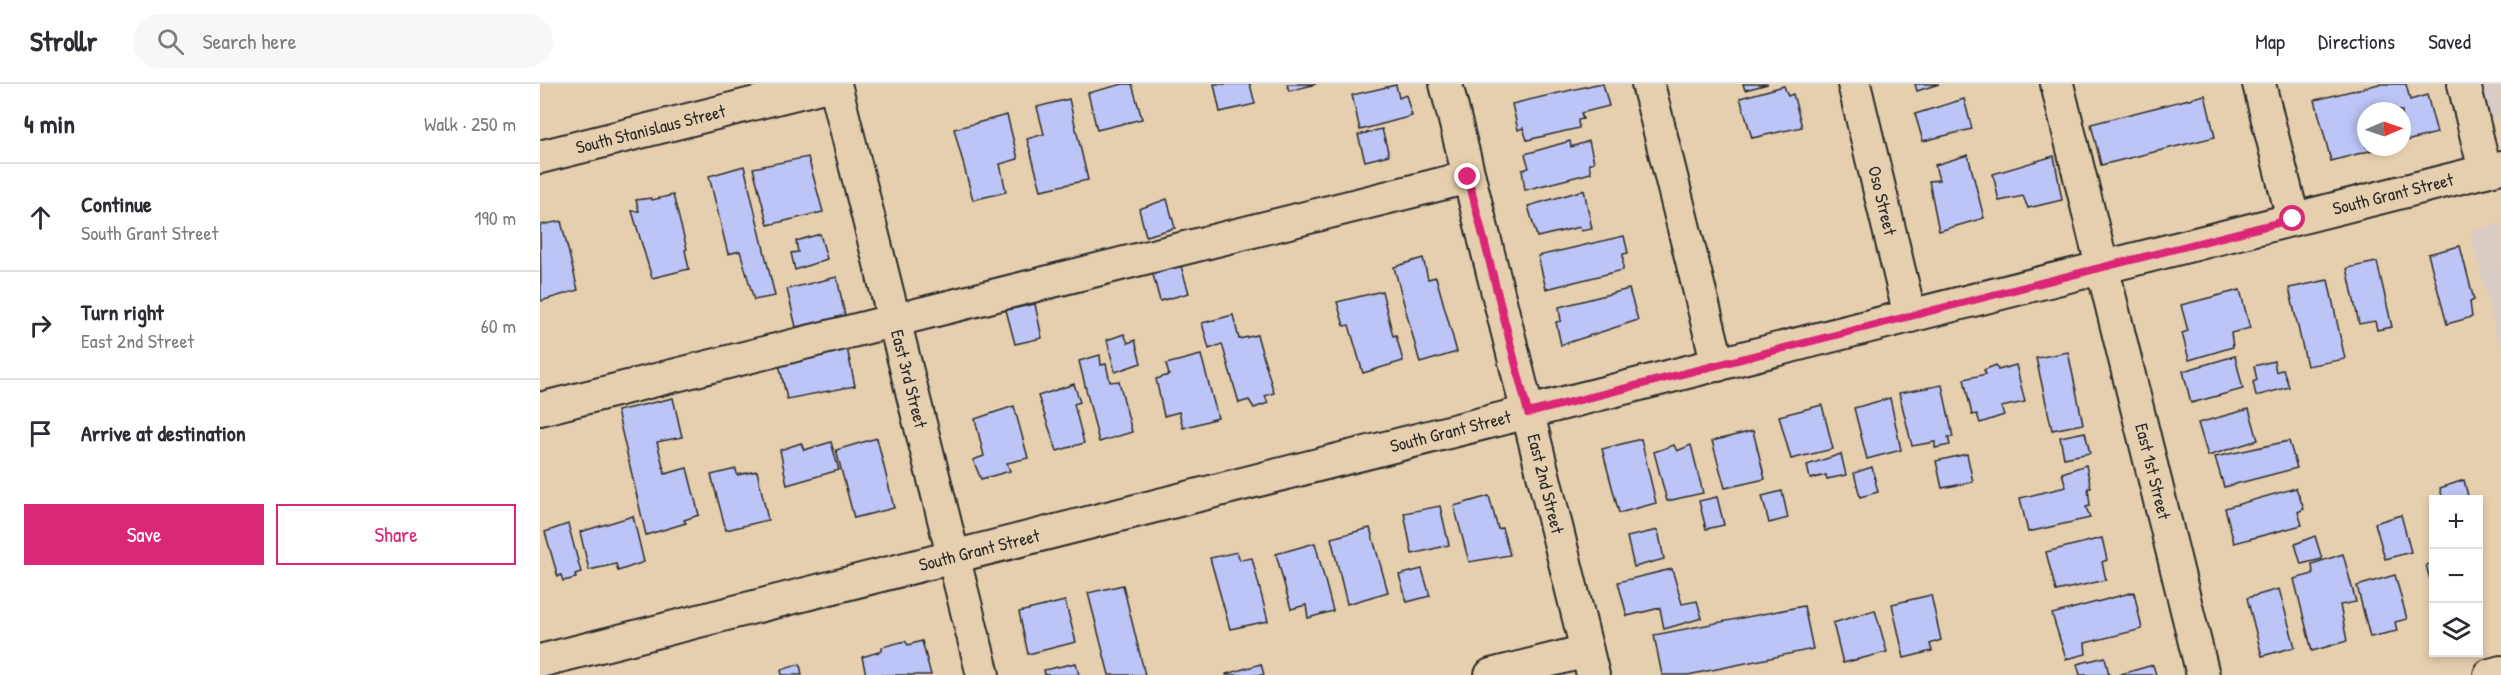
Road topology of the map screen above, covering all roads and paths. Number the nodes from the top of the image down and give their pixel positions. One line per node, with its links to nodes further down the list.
1 (833, 84): 8 (street, South Stanislaus Street); 14 (street, East 3rd Street)
2 (1446, 84): 10 (street, East 2nd Street)
3 (1648, 84): 15 (street)
4 (1854, 84): 13 (street, Oso Street)
5 (2057, 84): 12 (street, East 1st Street)
6 (2259, 84): 11 (street)
7 (2464, 84): 9 (street)
8 (540, 157)
9 (2493, 169): 11 (street, South Grant Street)
10 (1468, 177): 14 (street); 17 (street, East 2nd Street)
11 (2293, 219): 12 (street, South Grant Street)
12 (2103, 268): 13 (street, South Grant Street); 24 (street, East 1st Street)
13 (1910, 316): 15 (street, South Grant Street)
14 (894, 321): 16 (street); 18 (street, East 3rd Street)
15 (1718, 364): 17 (street, South Grant Street)
16 (540, 409)
17 (1528, 413): 18 (street, South Grant Street); 20 (street, East 2nd Street)
18 (953, 557): 19 (street, South Grant Street); 22 (street, East 3rd Street)
19 (540, 661)
20 (1590, 663): 23 (street)
21 (2501, 672): 25 (street)
22 (983, 675)
23 (1491, 675)
24 (2203, 675)
25 (2490, 675)

